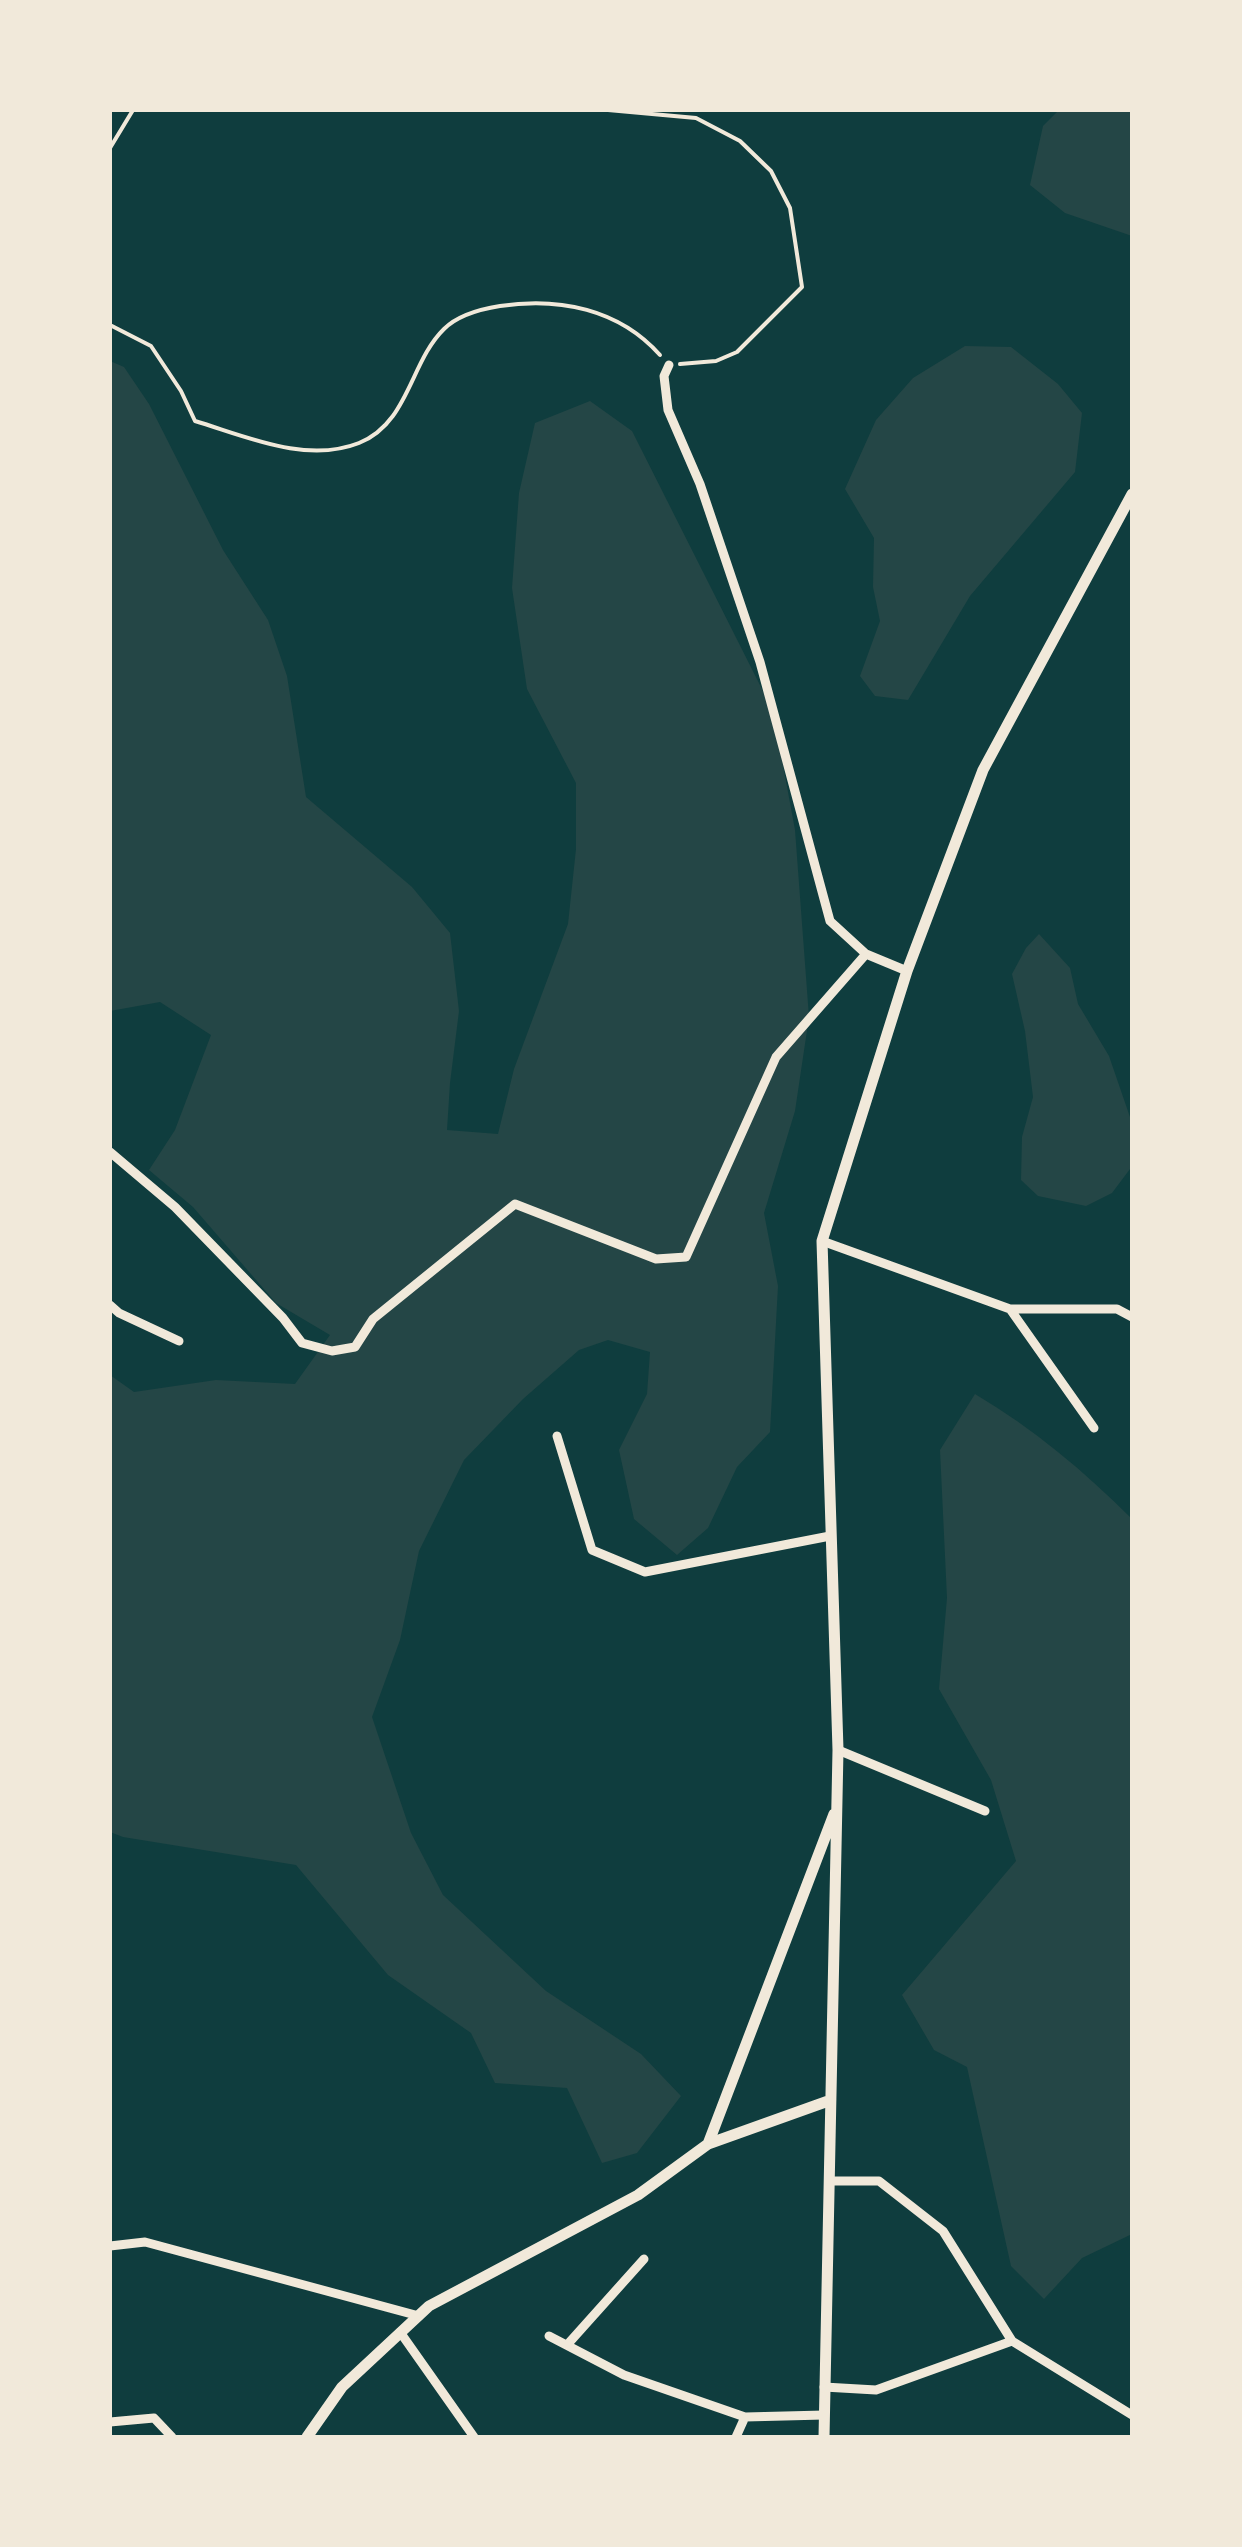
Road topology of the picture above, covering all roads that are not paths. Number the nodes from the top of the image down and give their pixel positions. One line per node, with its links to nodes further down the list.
1 (669, 365): 3 (street)
2 (1132, 494): 4 (street)
3 (866, 954): 4 (street); 5 (street)
4 (907, 971): 6 (street)
5 (110, 1152)
6 (822, 1241): 8 (street); 13 (street)
7 (110, 1305): 10 (street)
8 (1010, 1310): 9 (street); 11 (street)
9 (1132, 1317)
10 (179, 1341)
11 (1094, 1428)
12 (557, 1436): 13 (street)
13 (830, 1536): 14 (street)
14 (838, 1750): 15 (street); 16 (street)
15 (837, 1806): 17 (street); 18 (street)
16 (985, 1811)
17 (831, 2100): 18 (street); 19 (street)
18 (708, 2144): 22 (street)
19 (829, 2181): 25 (street); 27 (street)
20 (110, 2246): 22 (street)
21 (644, 2260): 26 (street)
22 (419, 2316): 23 (street)
23 (400, 2332): 33 (street); 34 (street)
24 (549, 2336): 26 (street)
25 (1012, 2341): 27 (street); 28 (street)
26 (567, 2345): 30 (street)
27 (824, 2387): 29 (street)
28 (1132, 2414)
29 (824, 2415): 30 (street); 36 (street)
30 (745, 2417): 35 (street)
31 (110, 2422): 32 (street)
32 (172, 2437)
33 (307, 2437)
34 (474, 2437)
35 (736, 2437)
36 (824, 2437)

